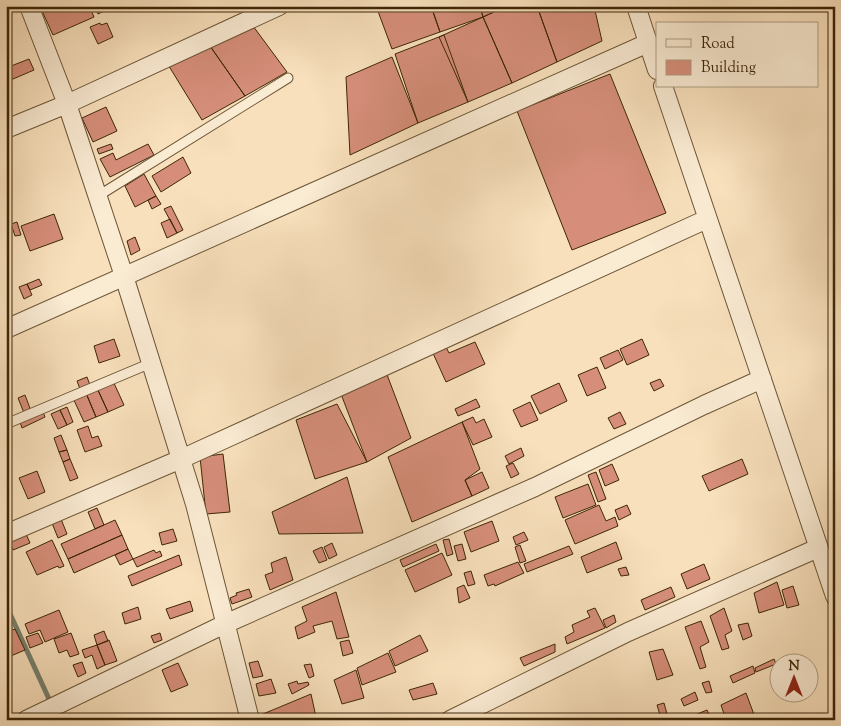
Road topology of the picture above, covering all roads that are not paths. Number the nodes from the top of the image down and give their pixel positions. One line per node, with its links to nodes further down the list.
1 (29, 6): 8 (street)
2 (279, 6): 8 (street)
3 (636, 6): 4 (street)
4 (648, 43): 5 (street); 12 (street)
5 (656, 67)
6 (288, 78): 10 (lane)
7 (664, 88): 11 (street)
8 (67, 104): 9 (street); 10 (street)
9 (6, 129)
10 (98, 196): 12 (street)
11 (707, 219): 15 (street); 17 (street)
12 (124, 276): 13 (street); 14 (street)
13 (6, 330)
14 (151, 363): 16 (lane); 17 (street)
15 (762, 380): 19 (street); 21 (street)
16 (6, 424)
17 (181, 459): 18 (street); 21 (street)
18 (6, 534)
19 (818, 548): 20 (street); 24 (street)
20 (835, 596)
21 (226, 624): 22 (street); 23 (street)
22 (26, 720)
23 (250, 720)
24 (450, 720)

